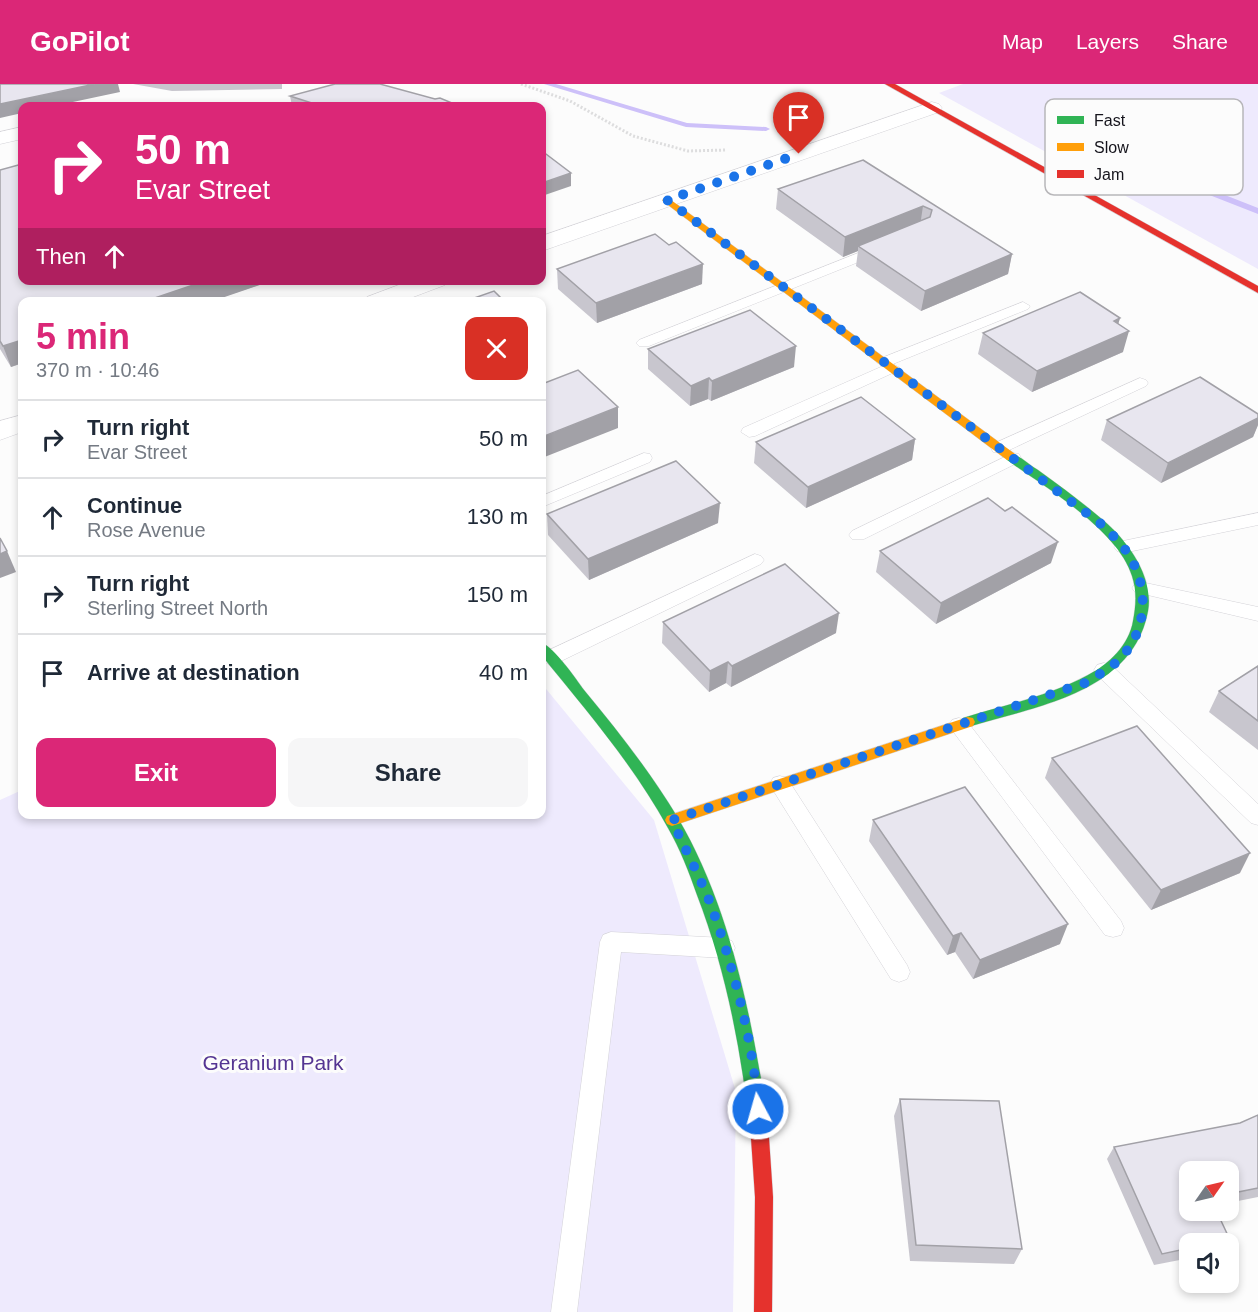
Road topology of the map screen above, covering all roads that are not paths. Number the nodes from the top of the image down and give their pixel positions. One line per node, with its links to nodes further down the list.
1 (889, 84): 2 (street)
2 (932, 108): 5 (street); 7 (street)
3 (18, 134): 4 (street)
4 (0, 138)
5 (1045, 171)
6 (1088, 195): 12 (street)
7 (667, 200): 9 (street); 11 (street)
8 (900, 240): 11 (lane)
9 (546, 243)
10 (422, 285): 13 (street)
11 (782, 287): 15 (lane); 16 (street)
12 (1258, 290)
13 (390, 297)
14 (1023, 306): 16 (lane)
15 (644, 343)
16 (888, 365): 20 (lane); 21 (street)
17 (1140, 384): 21 (lane)
18 (18, 424): 19 (street)
19 (0, 431)
20 (749, 432)
21 (1006, 453): 25 (lane); 26 (street)
22 (644, 458): 23 (lane)
23 (546, 500)
24 (1258, 519): 26 (lane)
25 (858, 535)
26 (1124, 547): 28 (street)
27 (754, 560): 30 (lane)
28 (1142, 588): 29 (lane); 31 (street)
29 (1258, 614)
30 (546, 653): 35 (street)
31 (1104, 670): 32 (street); 34 (lane)
32 (959, 725): 33 (street); 36 (lane)
33 (780, 784): 35 (street); 38 (lane)
34 (1258, 818)
35 (672, 820): 37 (street)
36 (1113, 928)
37 (724, 948): 39 (lane); 40 (street)
38 (898, 972)
39 (564, 1312)
40 (764, 1312)

